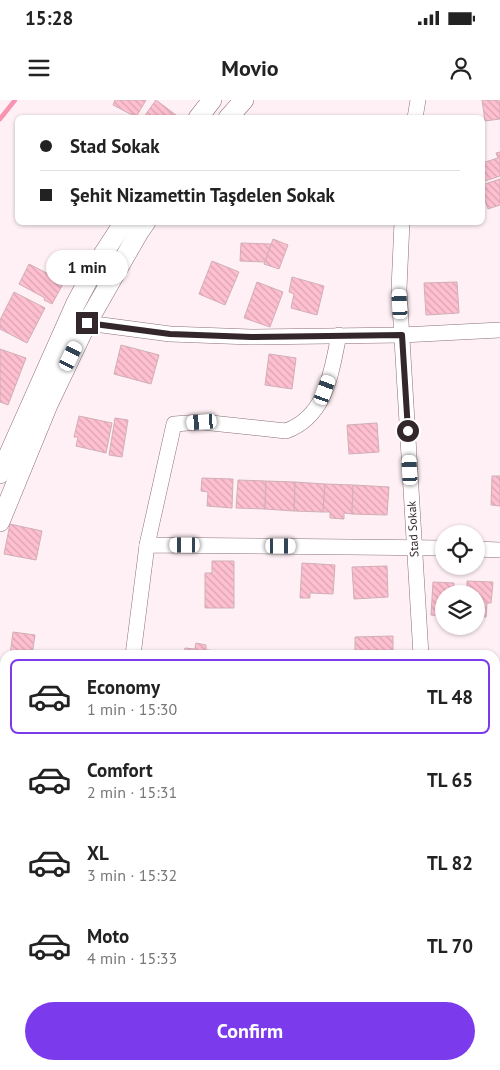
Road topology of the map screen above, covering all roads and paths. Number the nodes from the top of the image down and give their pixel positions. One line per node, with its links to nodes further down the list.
1 (212, 100): 4 (main road)
2 (244, 100): 5 (main road)
3 (418, 100): 6 (street)
4 (200, 115)
5 (231, 115)
6 (416, 115)
7 (122, 225): 14 (main road)
8 (144, 225): 10 (main road)
9 (402, 225): 13 (street, Stad Sokak)
10 (87, 323): 12 (street); 15 (main road)
11 (500, 330): 13 (street)
12 (339, 335): 13 (street); 16 (street)
13 (402, 335): 17 (street, Stad Sokak)
14 (0, 474)
15 (0, 522)
16 (147, 545): 17 (street); 21 (street)
17 (414, 547): 18 (street); 22 (street, Stad Sokak)
18 (435, 548)
19 (485, 549): 20 (street)
20 (500, 550)
21 (134, 650)
22 (421, 650)

